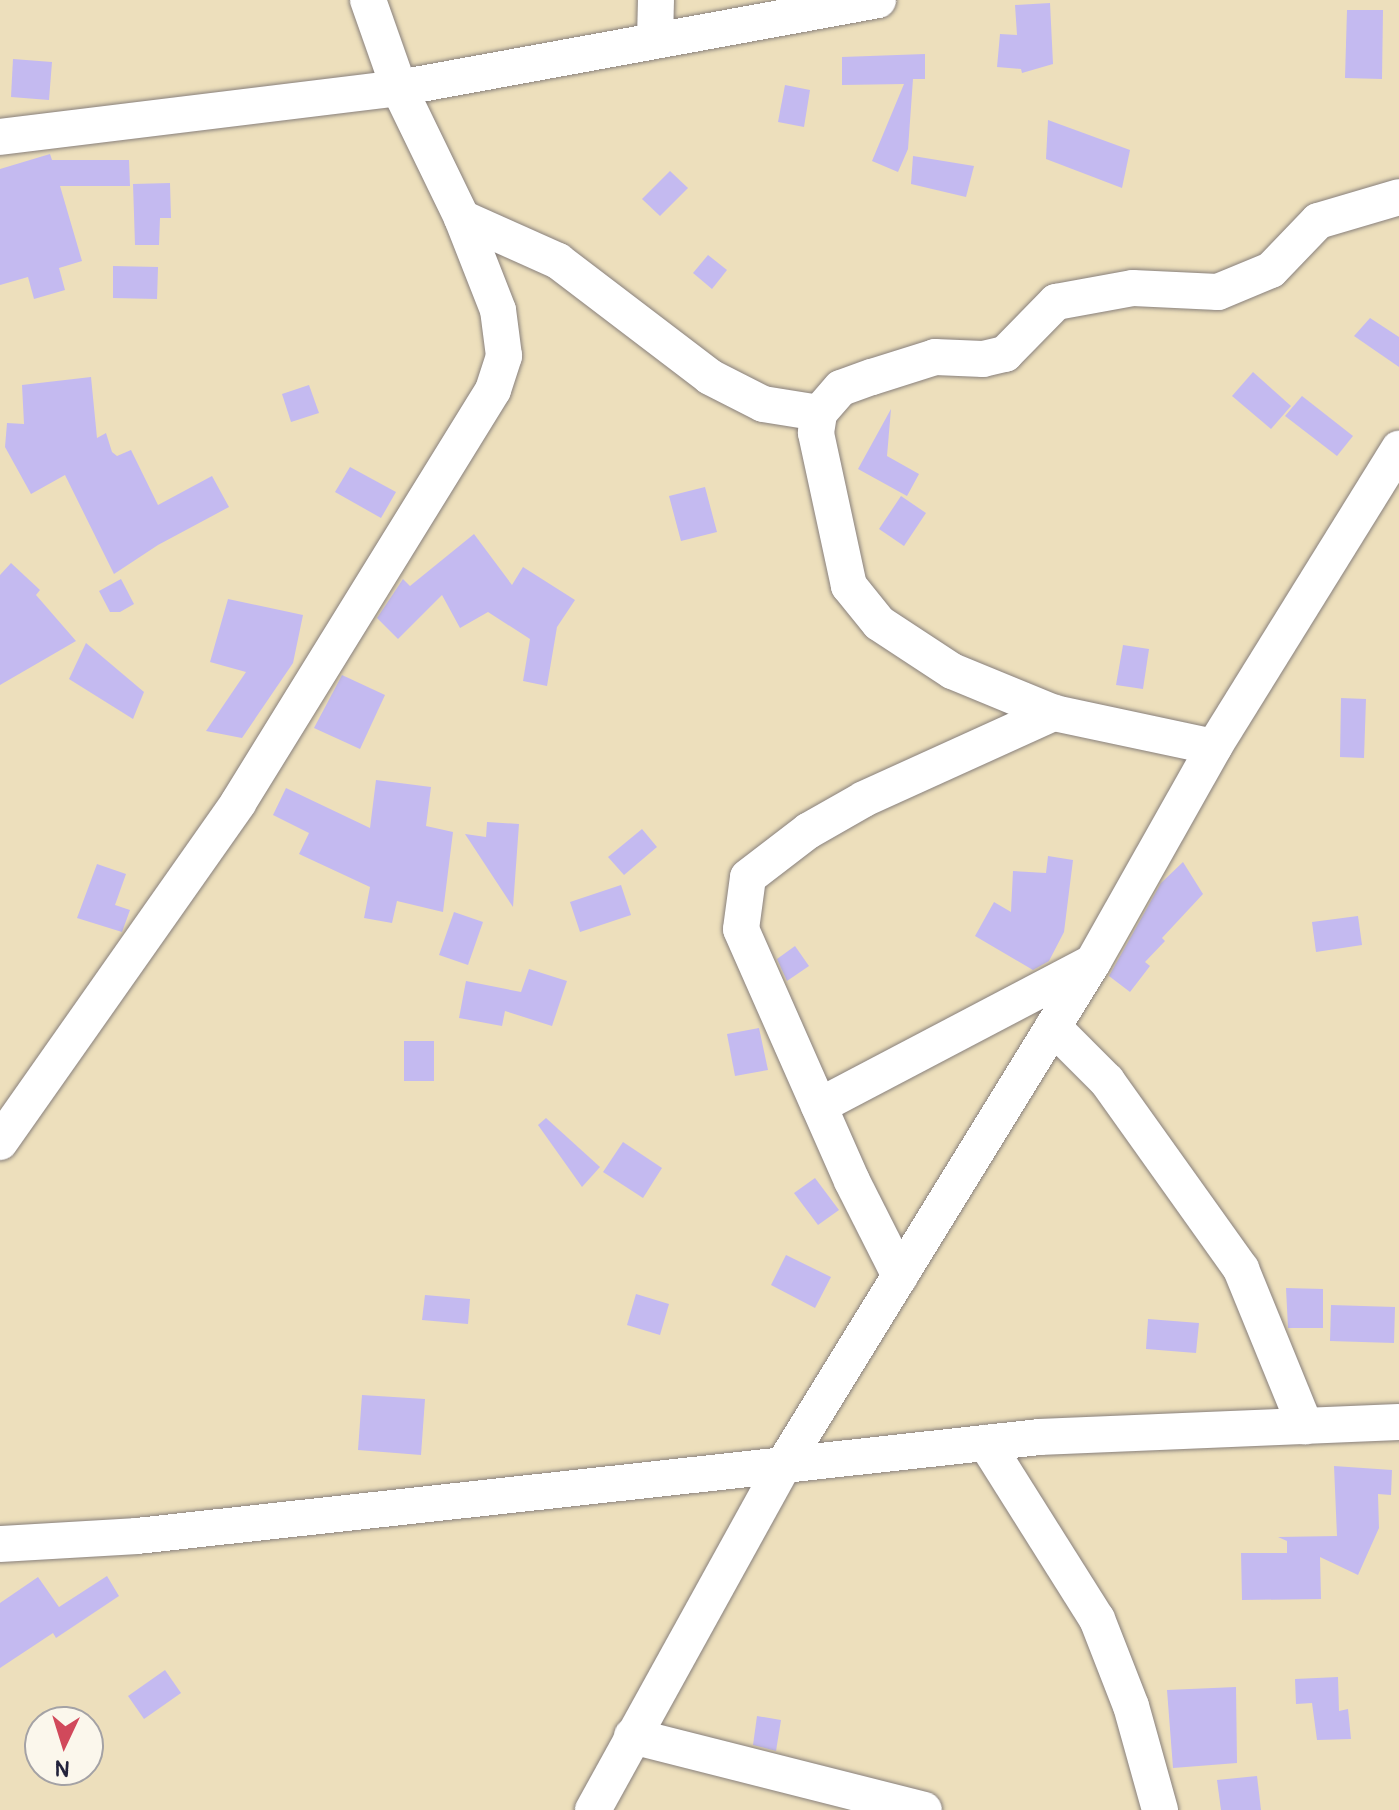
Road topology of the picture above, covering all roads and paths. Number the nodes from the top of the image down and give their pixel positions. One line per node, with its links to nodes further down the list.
1 (368, 0): 5 (street)
2 (656, 0): 4 (street)
3 (878, 0): 4 (street)
4 (655, 40): 5 (street)
5 (399, 88): 6 (street); 8 (street)
6 (0, 137)
7 (1399, 197): 9 (street)
8 (462, 218): 9 (street); 16 (street)
9 (819, 413): 11 (street)
10 (1399, 449): 12 (street)
11 (1054, 713): 12 (street); 15 (street)
12 (1214, 747): 13 (street)
13 (1093, 962): 14 (street); 15 (street)
14 (1053, 1027): 17 (street); 19 (street)
15 (819, 1106): 17 (street)
16 (0, 1142)
17 (900, 1276): 21 (street)
18 (1399, 1422): 19 (street)
19 (1305, 1426): 20 (street)
20 (986, 1443): 21 (street); 26 (street)
21 (784, 1464): 22 (street); 23 (street)
22 (0, 1544)
23 (632, 1736): 24 (street); 25 (street)
24 (593, 1810)
25 (924, 1810)
26 (1160, 1810)

